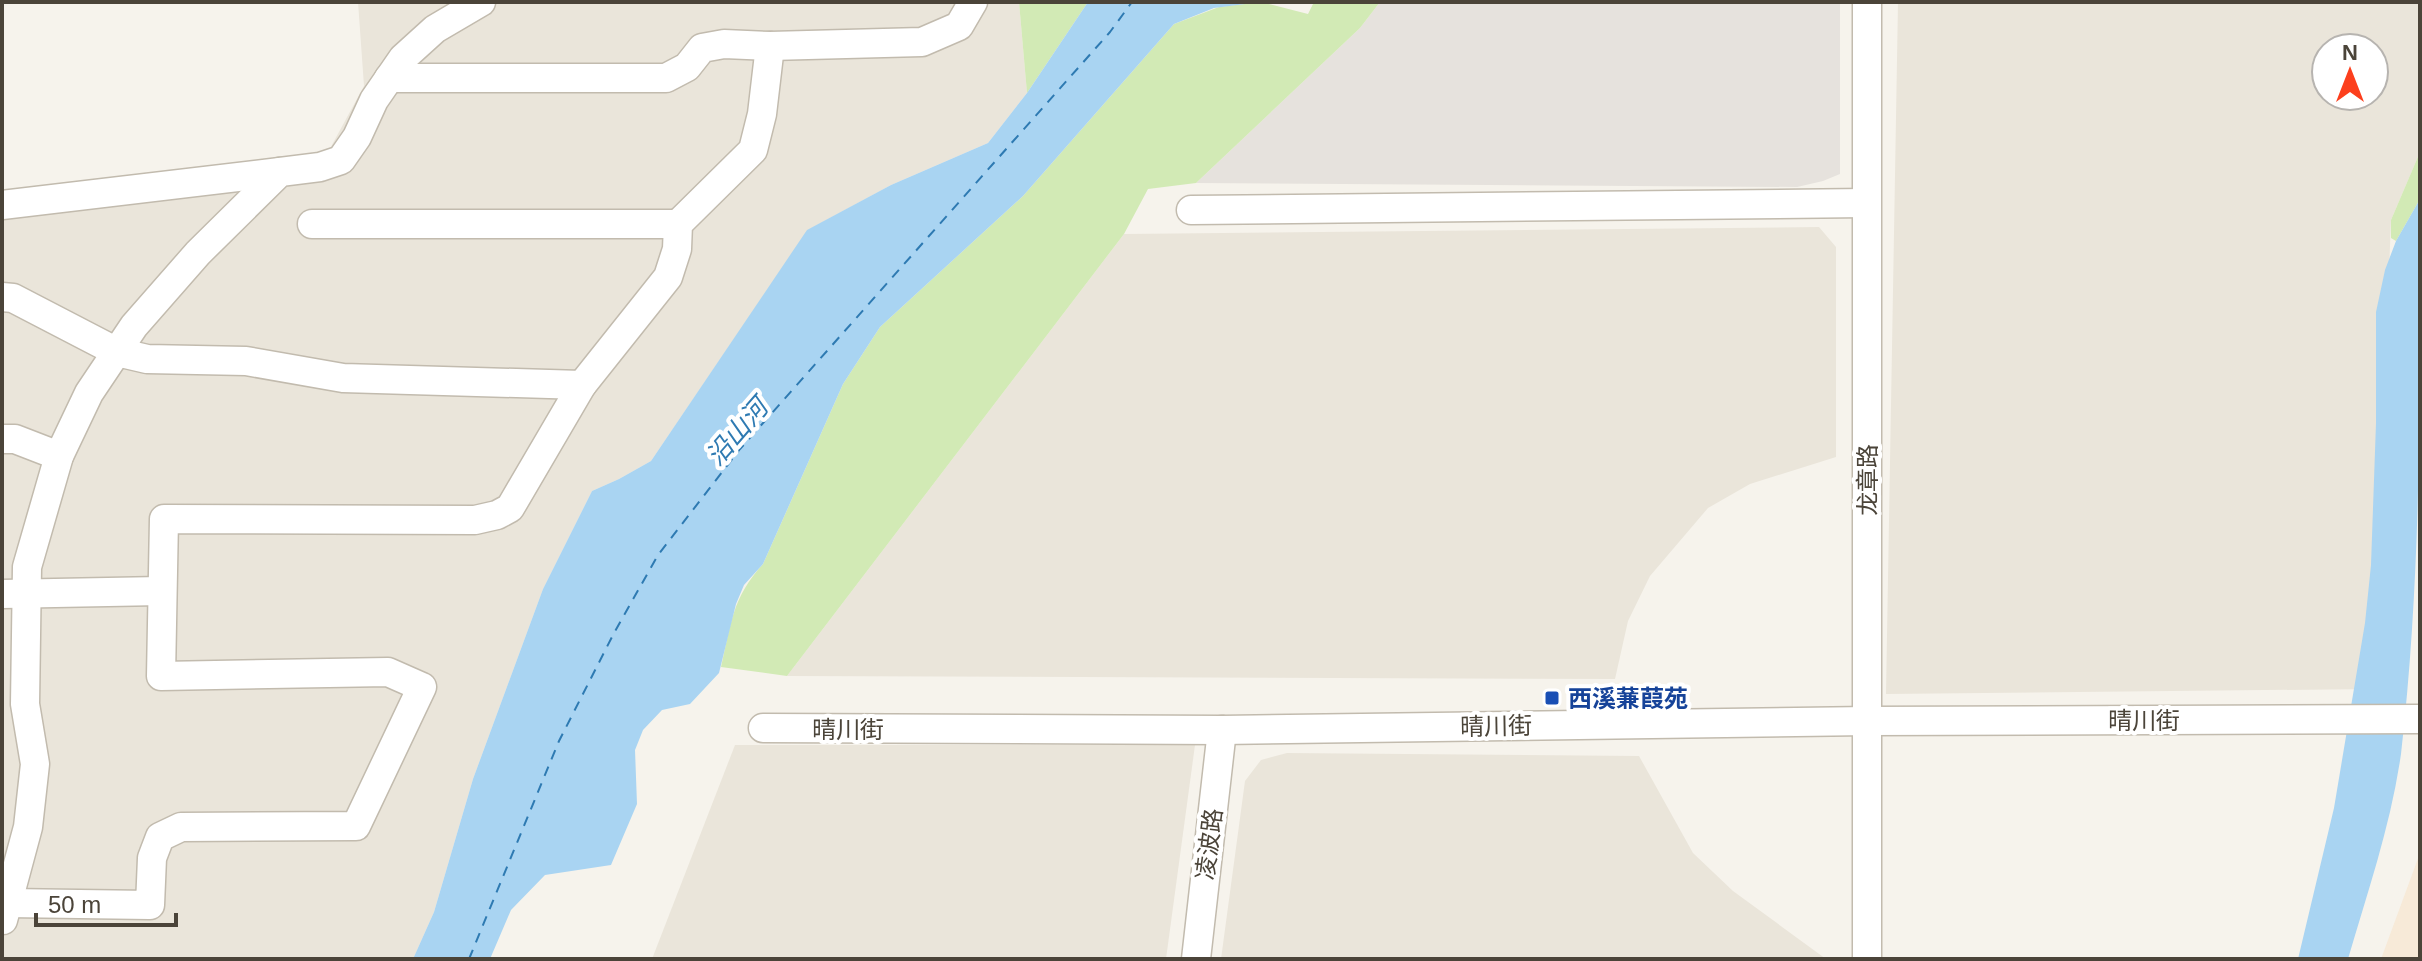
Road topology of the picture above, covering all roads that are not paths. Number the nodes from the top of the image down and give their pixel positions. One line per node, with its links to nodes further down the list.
1 (481, 2): 5 (street)
2 (973, 2): 4 (street)
3 (1867, 2): 7 (street, 龙章路)
4 (770, 46): 5 (street); 11 (street)
5 (389, 78): 6 (street)
6 (280, 172): 8 (street); 13 (street)
7 (1866, 203): 9 (street); 20 (street, 龙章路)
8 (2, 205)
9 (1191, 210)
10 (312, 224): 11 (street)
11 (678, 224): 14 (street)
12 (2, 297): 13 (street)
13 (117, 352): 14 (street); 16 (street)
14 (582, 385): 17 (street)
15 (2, 439): 16 (street)
16 (59, 456): 18 (street)
17 (161, 591): 18 (street); 23 (street)
18 (14, 594): 23 (street)
19 (2418, 719): 20 (street, 晴川街)
20 (1868, 721): 22 (street, 晴川街); 25 (street, 龙章路)
21 (763, 728): 22 (street, 晴川街)
22 (1222, 730): 24 (street, 凌波路)
23 (6, 897)
24 (1196, 959)
25 (1867, 959)

